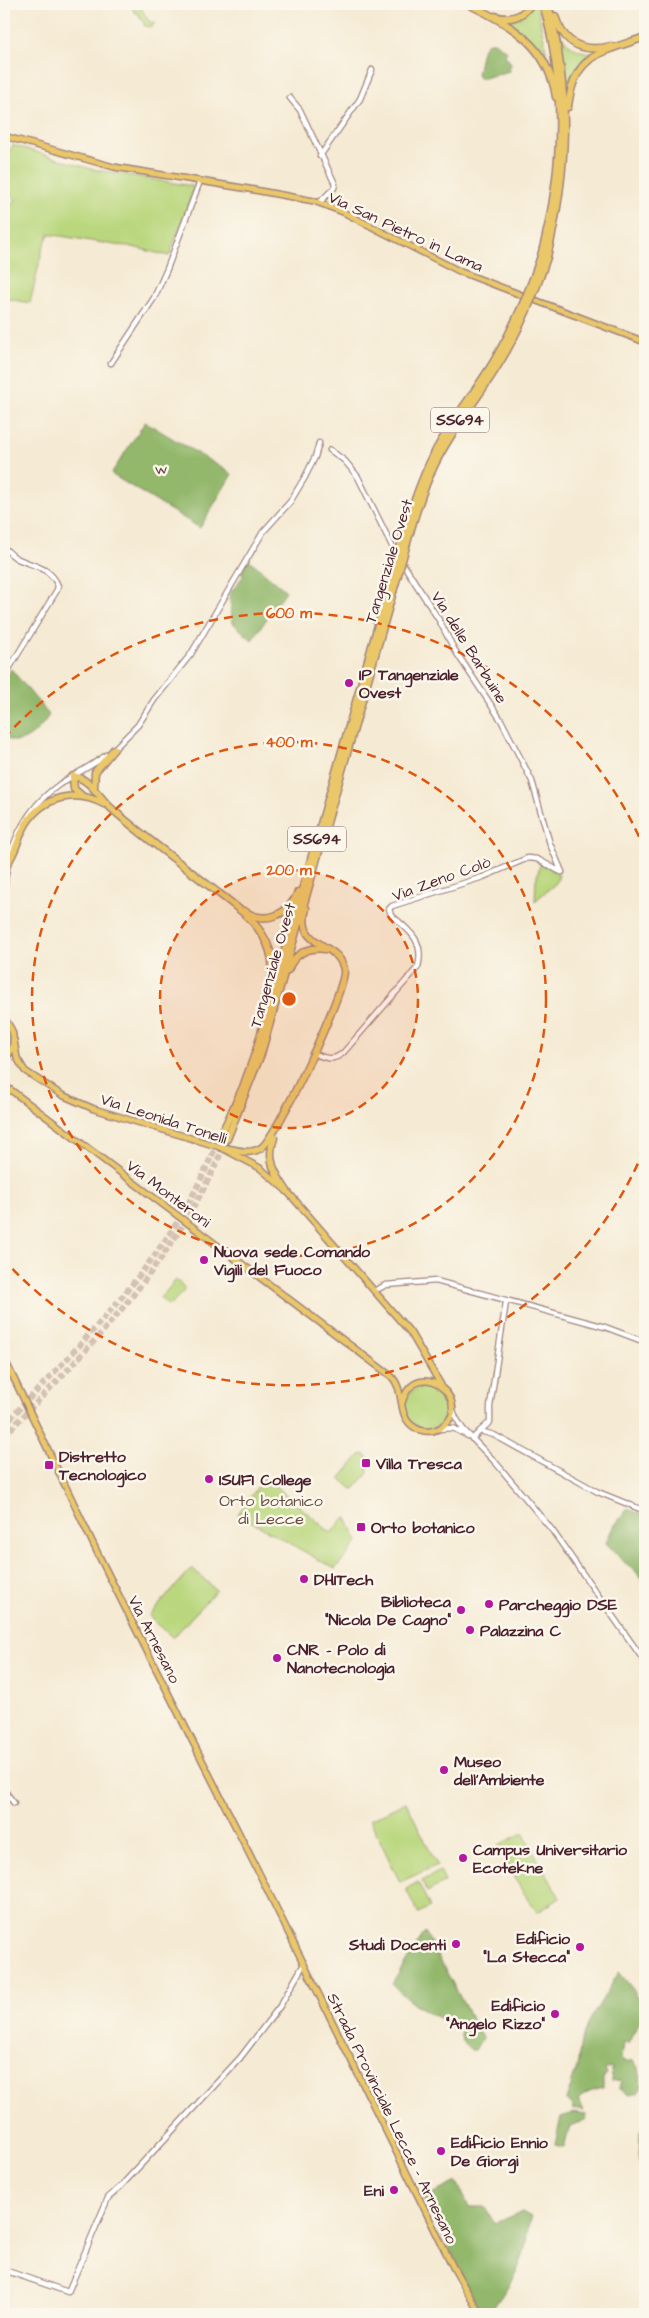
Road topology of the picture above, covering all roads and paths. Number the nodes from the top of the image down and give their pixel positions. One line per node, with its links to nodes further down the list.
1 (468, 4): 5 (highway)
2 (531, 4): 5 (highway)
3 (543, 4): 13 (highway, Tangenziale Ovest / SS694)
4 (550, 4): 7 (highway); 11 (highway, Tangenziale Ovest / SS694)
5 (486, 13): 13 (highway)
6 (645, 37): 7 (highway)
7 (632, 42): 11 (highway)
8 (372, 70): 12 (street)
9 (290, 98): 12 (street)
10 (4, 136): 14 (main road, Via San Pietro in Lama)
11 (565, 147): 16 (highway, Tangenziale Ovest / SS694)
12 (320, 156): 15 (street)
13 (559, 158): 16 (highway, Tangenziale Ovest / SS694)
14 (200, 181): 15 (main road, Via San Pietro in Lama); 18 (street)
15 (319, 203): 17 (main road, Via San Pietro in Lama)
16 (544, 257): 28 (highway, Tangenziale Ovest / SS694, bridge)
17 (645, 342)
18 (111, 363)
19 (319, 443): 23 (street)
20 (330, 450): 30 (street, Via delle Barbuine)
21 (4, 548): 22 (street)
22 (4, 677)
23 (114, 749): 24 (street); 25 (highway)
24 (73, 776): 25 (highway); 26 (highway); 29 (street)
25 (97, 794): 27 (highway)
26 (80, 796): 27 (highway); 29 (highway)
27 (112, 809): 32 (highway)
28 (319, 843): 32 (highway); 33 (highway); 35 (highway, Tangenziale Ovest / SS694); 39 (highway, Tangenziale Ovest / SS694)
29 (6, 866): 31 (street)
30 (562, 872): 40 (street, Via Zeno Colò)
31 (4, 894)
32 (233, 904): 39 (highway)
33 (326, 949): 35 (highway); 40 (highway)
34 (4, 1015): 37 (street)
35 (271, 1018): 39 (highway, Tangenziale Ovest / SS694)
36 (4, 1020): 37 (main road)
37 (10, 1027): 38 (main road)
38 (14, 1040): 41 (main road); 44 (main road, Via Leonida Tonelli)
39 (256, 1051)
40 (313, 1053): 43 (highway)
41 (4, 1060)
42 (4, 1085): 51 (main road, Via Monteroni)
43 (276, 1130): 44 (highway); 45 (highway)
44 (220, 1147): 45 (main road, Via Leonida Tonelli)
45 (287, 1191): 46 (main road, Via Leonida Tonelli)
46 (374, 1291): 47 (street); 50 (main road, Via Leonida Tonelli)
47 (506, 1302): 48 (street); 54 (street)
48 (645, 1342)
49 (4, 1358): 60 (main road, Via Arnesano)
50 (441, 1386): 51 (main road); 52 (main road)
51 (402, 1403): 53 (main road, Via Monteroni)
52 (452, 1405): 53 (main road); 55 (street)
53 (434, 1430): 55 (street)
54 (480, 1431): 55 (street); 56 (street)
55 (471, 1438): 57 (street)
56 (645, 1511)
57 (645, 1662)
58 (4, 1790): 59 (street)
59 (14, 1804)
60 (287, 1930): 61 (main road, Strada Provinciale Lecce - Arnesano)
61 (304, 1964): 62 (street); 63 (main road, Strada Provinciale Lecce - Arnesano)
62 (4, 2270)
63 (479, 2314)

